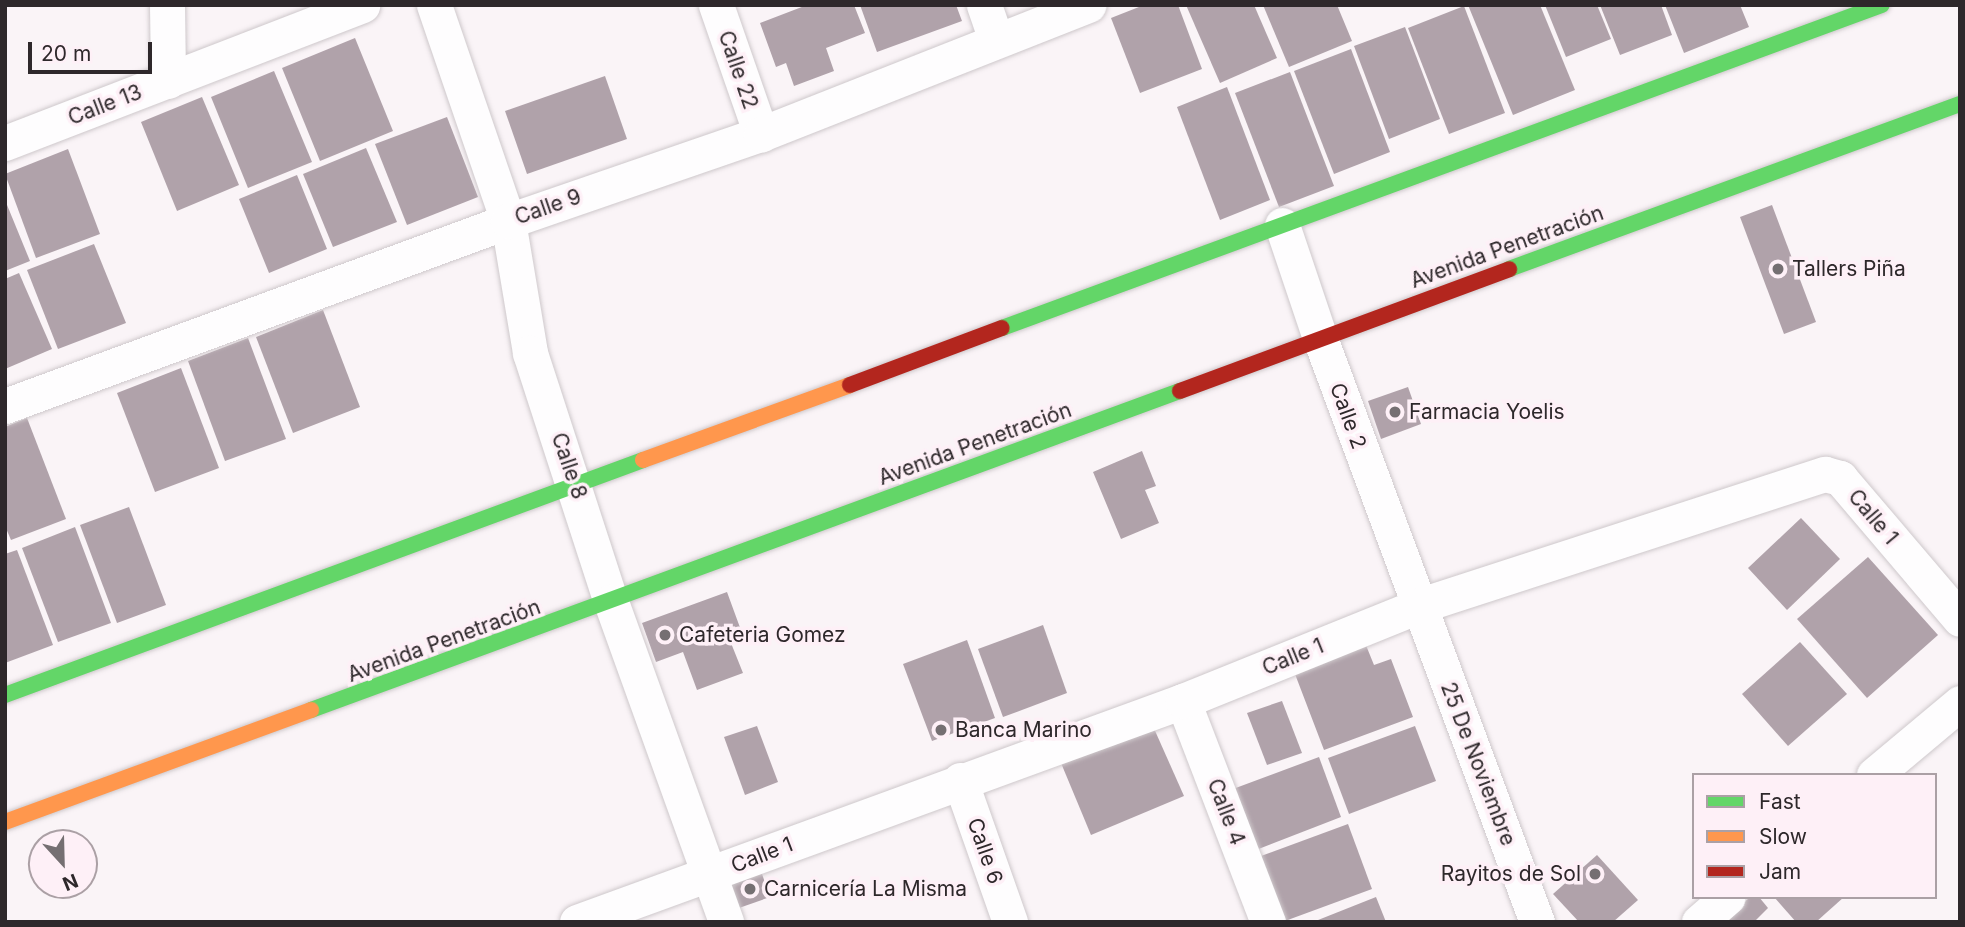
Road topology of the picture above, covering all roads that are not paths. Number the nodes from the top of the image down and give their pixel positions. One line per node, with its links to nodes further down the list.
1 (167, 5): 9 (street)
2 (362, 5): 9 (street, Calle 13)
3 (434, 5): 13 (street, Calle 8)
4 (716, 5): 11 (street, Calle 22)
5 (984, 5): 8 (street)
6 (1088, 5): 8 (street, Calle 9)
7 (1882, 5): 14 (street)
8 (996, 40): 11 (street, Calle 9)
9 (168, 81): 12 (street, Calle 13)
10 (1960, 104): 15 (street, Avenida Penetración)
11 (761, 134): 13 (street, Calle 9)
12 (5, 143)
13 (508, 221): 16 (street, Calle 9); 17 (street, Calle 8)
14 (1282, 225): 15 (street, Calle 2); 17 (street)
15 (1320, 338): 18 (street, Avenida Penetración); 19 (street, Calle 2)
16 (5, 406)
17 (576, 484): 18 (street, Calle 8); 21 (street)
18 (611, 603): 26 (street, Avenida Penetración); 27 (street, Calle 8)
19 (1418, 606): 20 (street, Calle 1); 22 (street, Calle 1); 33 (street, 25 De Noviembre)
20 (1960, 619)
21 (5, 695)
22 (1183, 701): 25 (street, Calle 1); 32 (street, Calle 4)
23 (1960, 703): 24 (street)
24 (1876, 773)
25 (960, 780): 27 (street, Calle 1); 31 (street, Calle 6)
26 (5, 822)
27 (710, 874): 29 (street, Calle 1); 30 (street, Calle 8)
28 (1726, 899): 34 (street)
29 (577, 922)
30 (726, 922)
31 (1010, 922)
32 (1268, 922)
33 (1537, 922)
34 (1699, 922)

